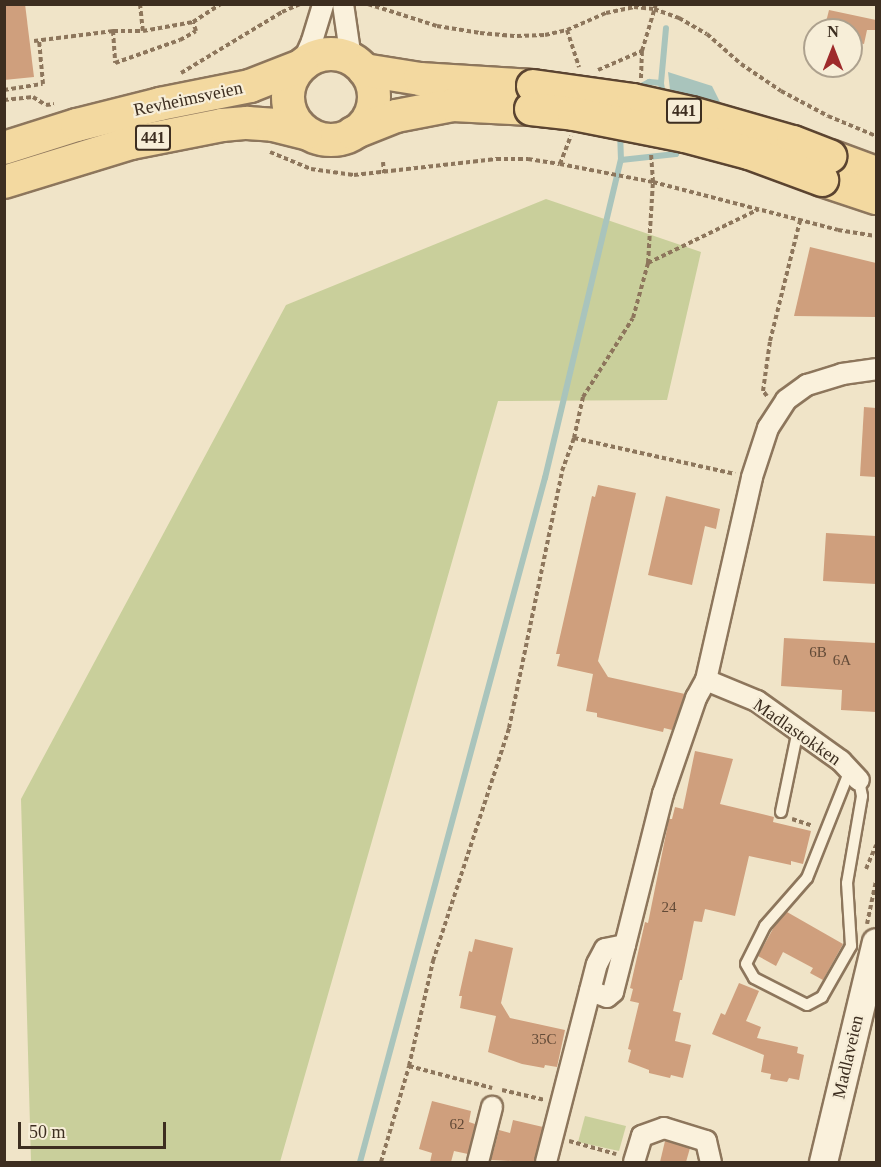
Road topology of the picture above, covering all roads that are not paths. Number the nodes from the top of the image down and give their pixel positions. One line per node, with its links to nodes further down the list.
1 (323, 4): 4 (street)
2 (343, 4): 3 (street)
3 (358, 64): 4 (main road, 441); 5 (main road, 441); 7 (main road)
4 (300, 66): 6 (main road); 8 (main road, Revheimsveien / 441)
5 (532, 97): 7 (main road, 441); 9 (main road, 441, bridge)
6 (306, 133): 7 (main road, 441); 11 (main road, Revheimsveien / 441)
7 (353, 133)
8 (4, 148)
9 (826, 168): 10 (main road, 441); 12 (main road, 441)
10 (876, 173)
11 (4, 182)
12 (876, 198)
13 (876, 369): 14 (street)
14 (706, 680): 15 (street, Madlastokken); 22 (street)
15 (798, 730): 16 (street, Madlastokken); 17 (lane)
16 (854, 775): 16 (lane)
17 (784, 815)
18 (875, 946): 24 (main road, Madlaveien)
19 (492, 1107): 21 (street)
20 (634, 1160): 23 (street)
21 (478, 1162)
22 (546, 1162)
23 (711, 1162)
24 (822, 1162)

